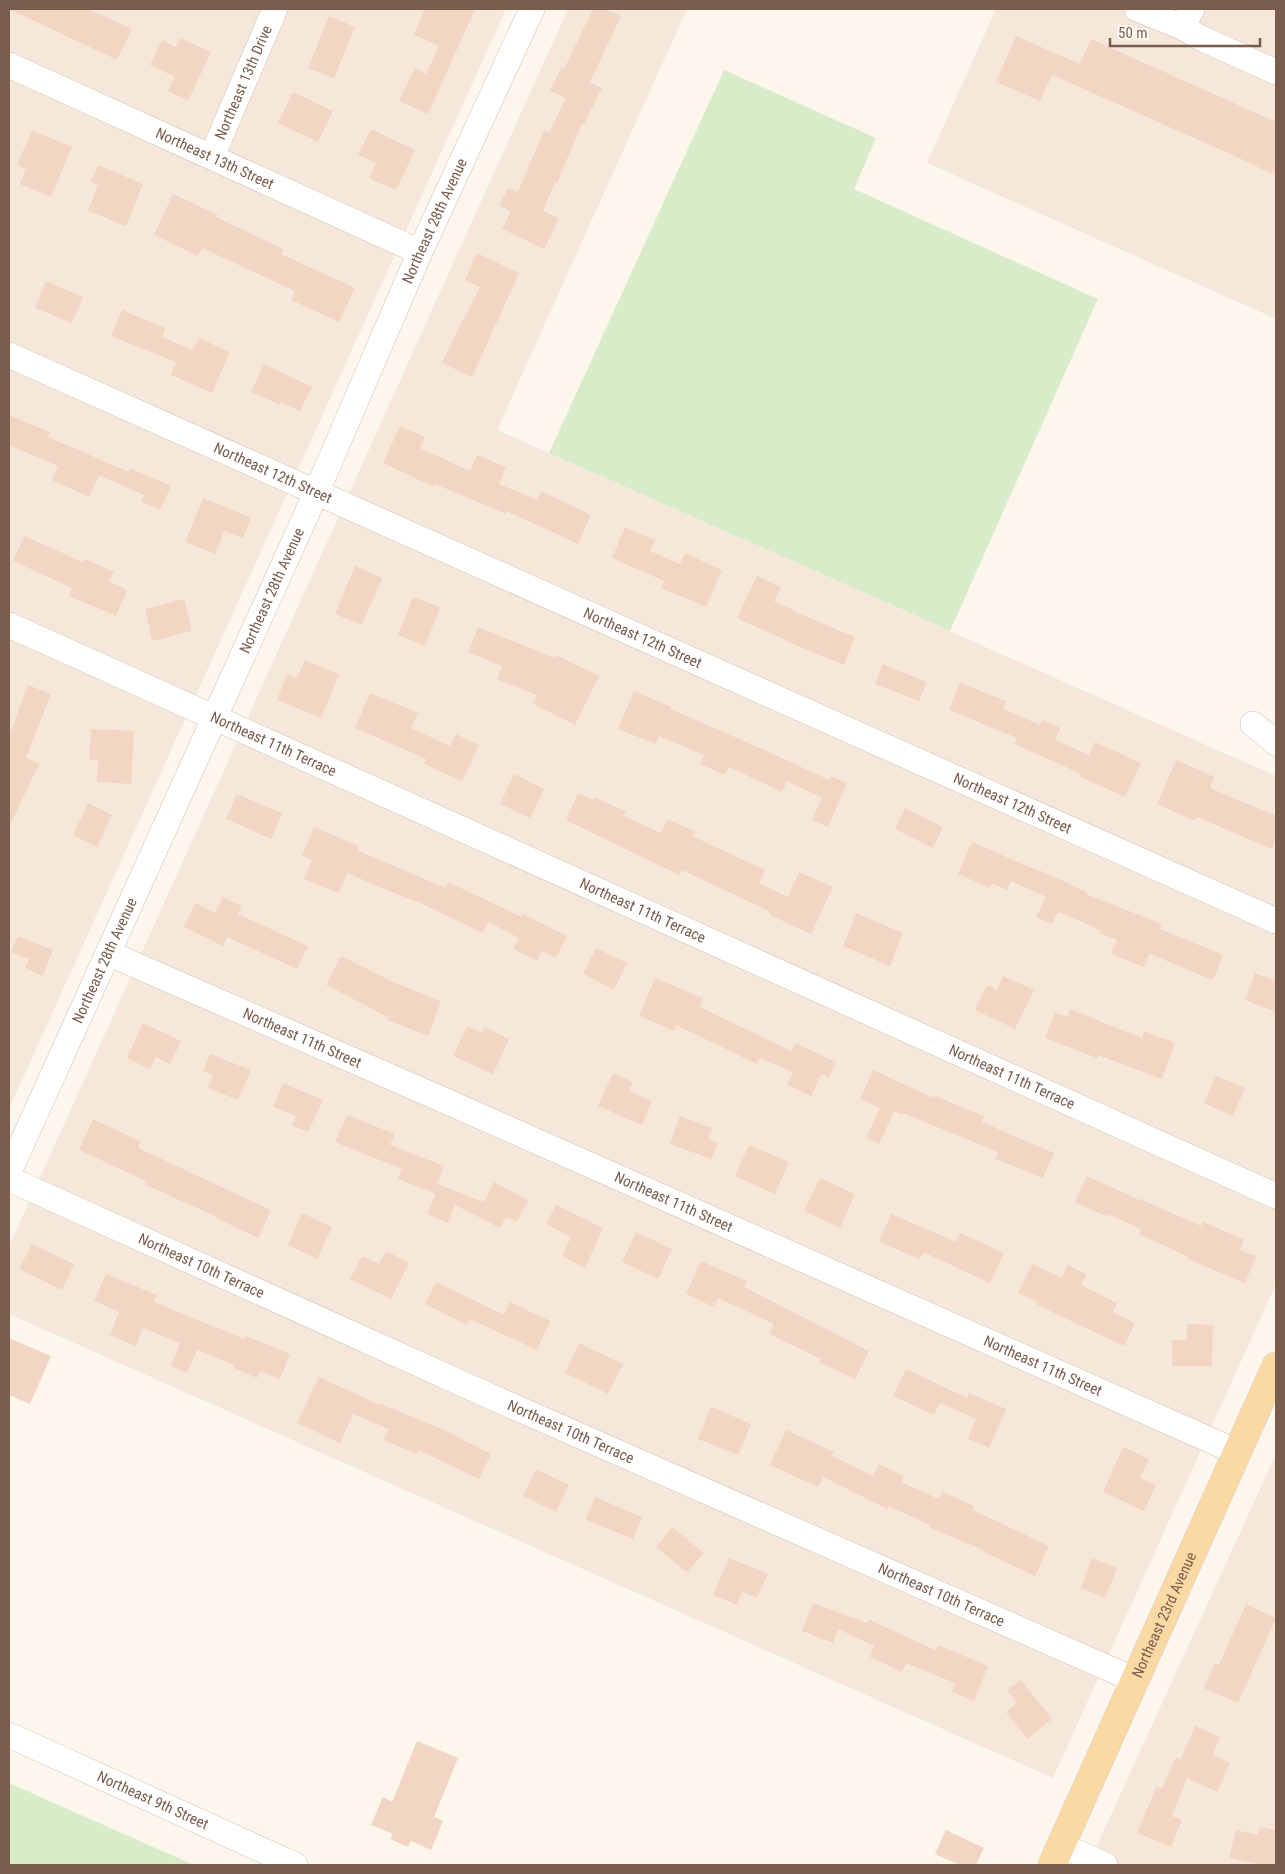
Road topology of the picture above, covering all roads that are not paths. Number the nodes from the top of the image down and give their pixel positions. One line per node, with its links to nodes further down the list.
1 (275, 9): 7 (street, Northeast 13th Drive)
2 (532, 9): 8 (street, Northeast 28th Avenue)
3 (1136, 9): 4 (street)
4 (1187, 18): 6 (street)
5 (9, 65): 7 (street, Northeast 13th Street)
6 (1276, 72)
7 (212, 156): 8 (street, Northeast 13th Street)
8 (420, 252): 10 (street, Northeast 28th Avenue)
9 (9, 355): 10 (street, Northeast 12th Street)
10 (317, 491): 12 (street, Northeast 28th Avenue); 15 (street, Northeast 12th Street)
11 (9, 625): 12 (street, Northeast 11th Terrace)
12 (214, 717): 16 (street, Northeast 28th Avenue); 19 (street, Northeast 11th Terrace)
13 (1253, 724): 14 (street)
14 (1276, 743)
15 (1276, 921)
16 (108, 953): 17 (street, Northeast 28th Avenue); 21 (street, Northeast 11th Street)
17 (9, 1172)
18 (9, 1179): 22 (street, Northeast 10th Terrace)
19 (1276, 1196)
20 (1276, 1366): 21 (main road, Northeast 23rd Avenue)
21 (1237, 1452): 22 (main road, Northeast 23rd Avenue)
22 (1135, 1680): 24 (main road, Northeast 23rd Avenue)
23 (9, 1735): 25 (street, Northeast 9th Street)
24 (1056, 1855): 26 (street)
25 (295, 1865)
26 (1105, 1865)

